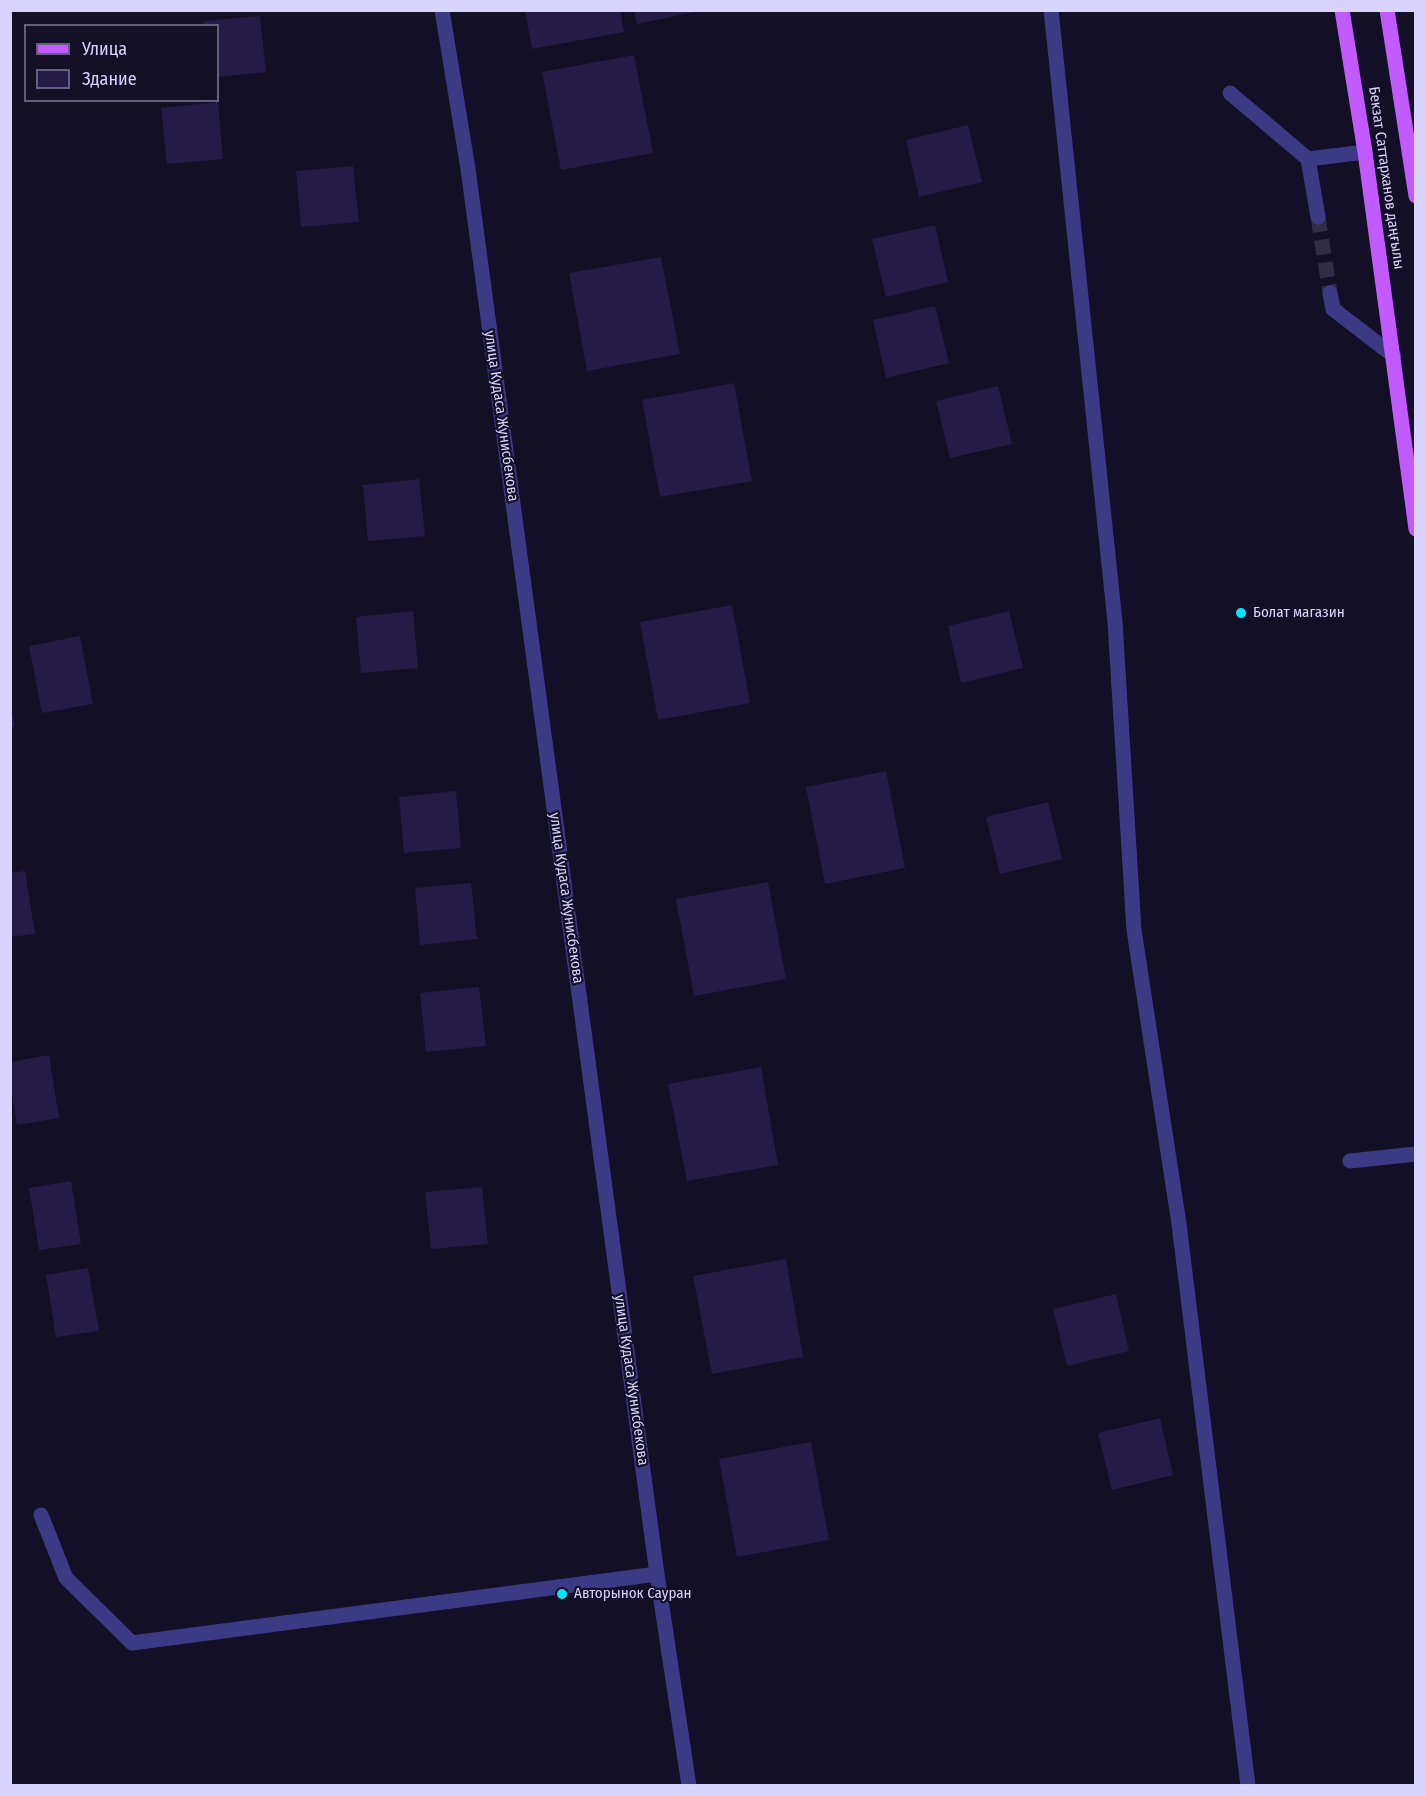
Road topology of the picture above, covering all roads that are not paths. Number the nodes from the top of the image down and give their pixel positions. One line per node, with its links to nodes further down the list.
1 (442, 10): 17 (street, улица Кудаса Жунисбекова)
2 (1051, 10): 19 (street)
3 (1342, 10): 7 (main road, Бекзат Саттарханов даңғылы)
4 (1387, 10): 6 (main road, Бекзат Саттарханов даңғылы)
5 (1230, 93): 8 (street)
6 (1412, 146): 9 (main road, Бекзат Саттарханов даңғылы)
7 (1365, 152): 8 (street); 12 (main road, Бекзат Саттарханов даңғылы)
8 (1308, 159): 10 (street)
9 (1416, 196)
10 (1318, 217)
11 (1330, 293): 12 (street)
12 (1394, 356): 13 (main road, Бекзат Саттарханов даңғылы)
13 (1416, 529)
14 (1416, 1154): 15 (street)
15 (1350, 1161)
16 (41, 1515): 17 (street)
17 (657, 1574): 18 (street, улица Кудаса Жунисбекова)
18 (688, 1785)
19 (1248, 1785)

